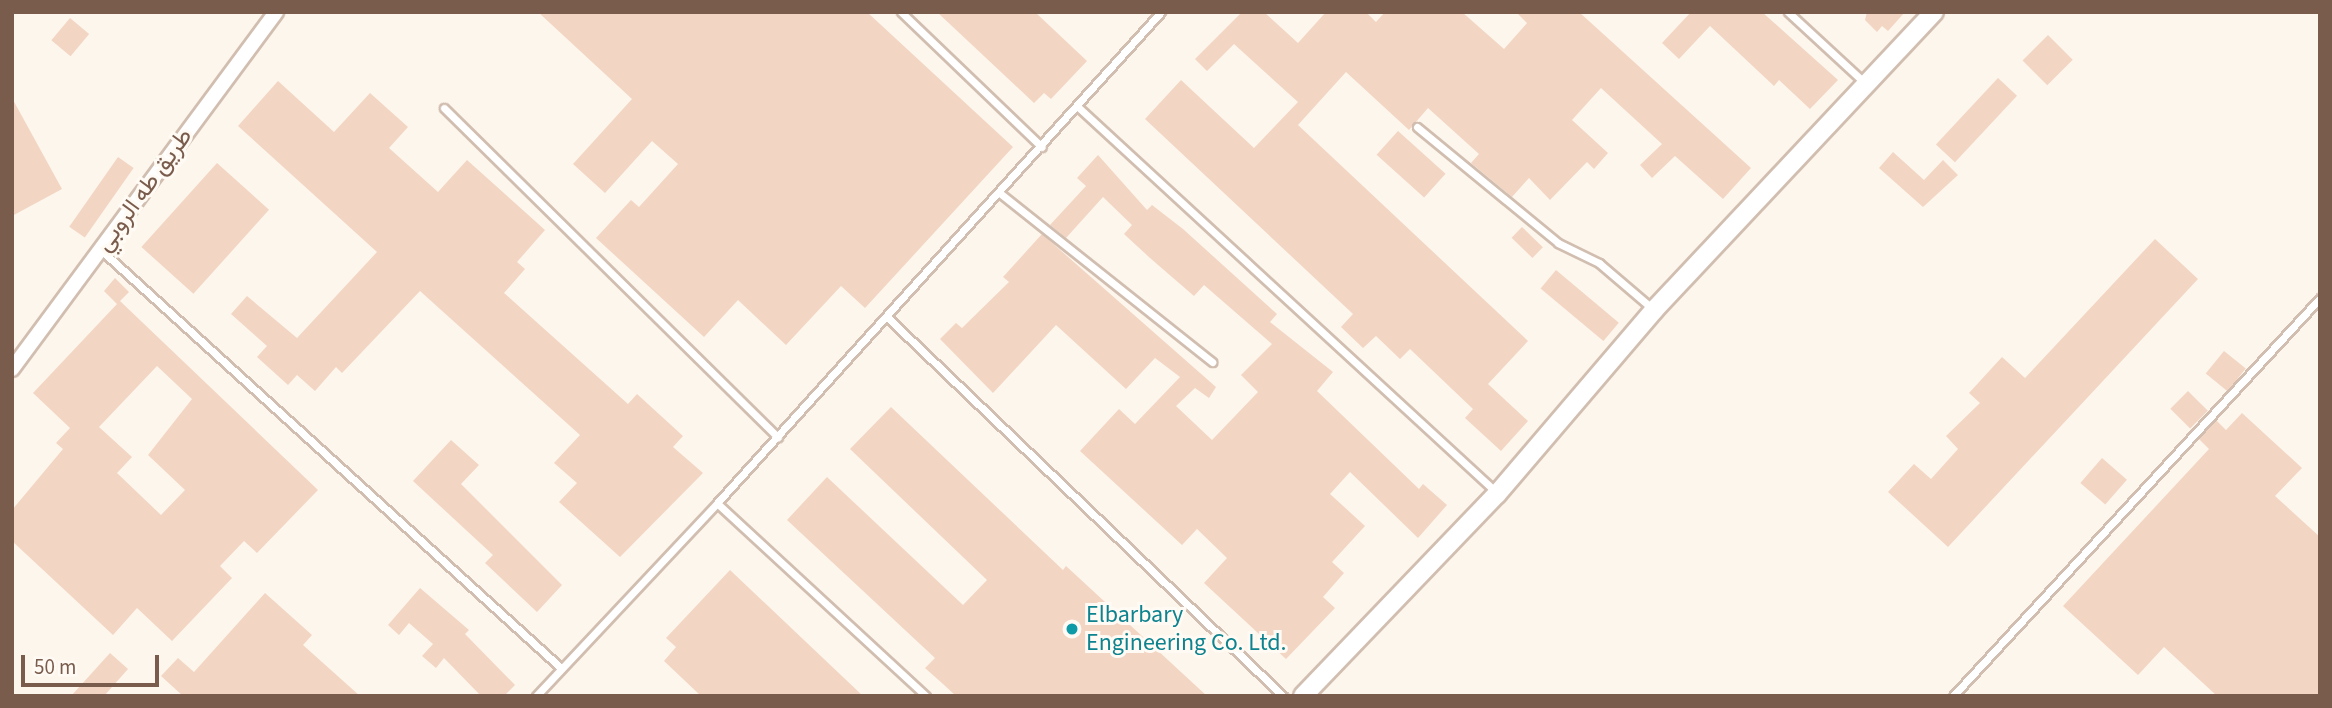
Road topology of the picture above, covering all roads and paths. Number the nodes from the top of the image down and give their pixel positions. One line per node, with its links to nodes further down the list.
1 (276, 12): 12 (street, طريق طه الروبي)
2 (901, 12): 10 (lane)
3 (1161, 12): 7 (lane)
4 (1788, 12): 6 (lane)
5 (1934, 12): 6 (street)
6 (1869, 86): 14 (street)
7 (1077, 106): 10 (lane); 19 (lane)
8 (443, 108): 18 (lane)
9 (1417, 127): 14 (lane)
10 (1042, 147): 11 (lane)
11 (1001, 194): 15 (lane); 16 (lane)
12 (100, 249): 17 (street, طريق طه الروبي); 21 (lane)
13 (2320, 298): 26 (lane)
14 (1654, 310): 19 (street)
15 (887, 317): 18 (lane); 24 (lane)
16 (1212, 362)
17 (12, 369)
18 (778, 437): 20 (lane)
19 (1497, 494): 25 (street)
20 (717, 503): 21 (lane); 23 (lane)
21 (562, 668): 22 (lane)
22 (536, 696)
23 (926, 696)
24 (1283, 696)
25 (1303, 696)
26 (1953, 696)

